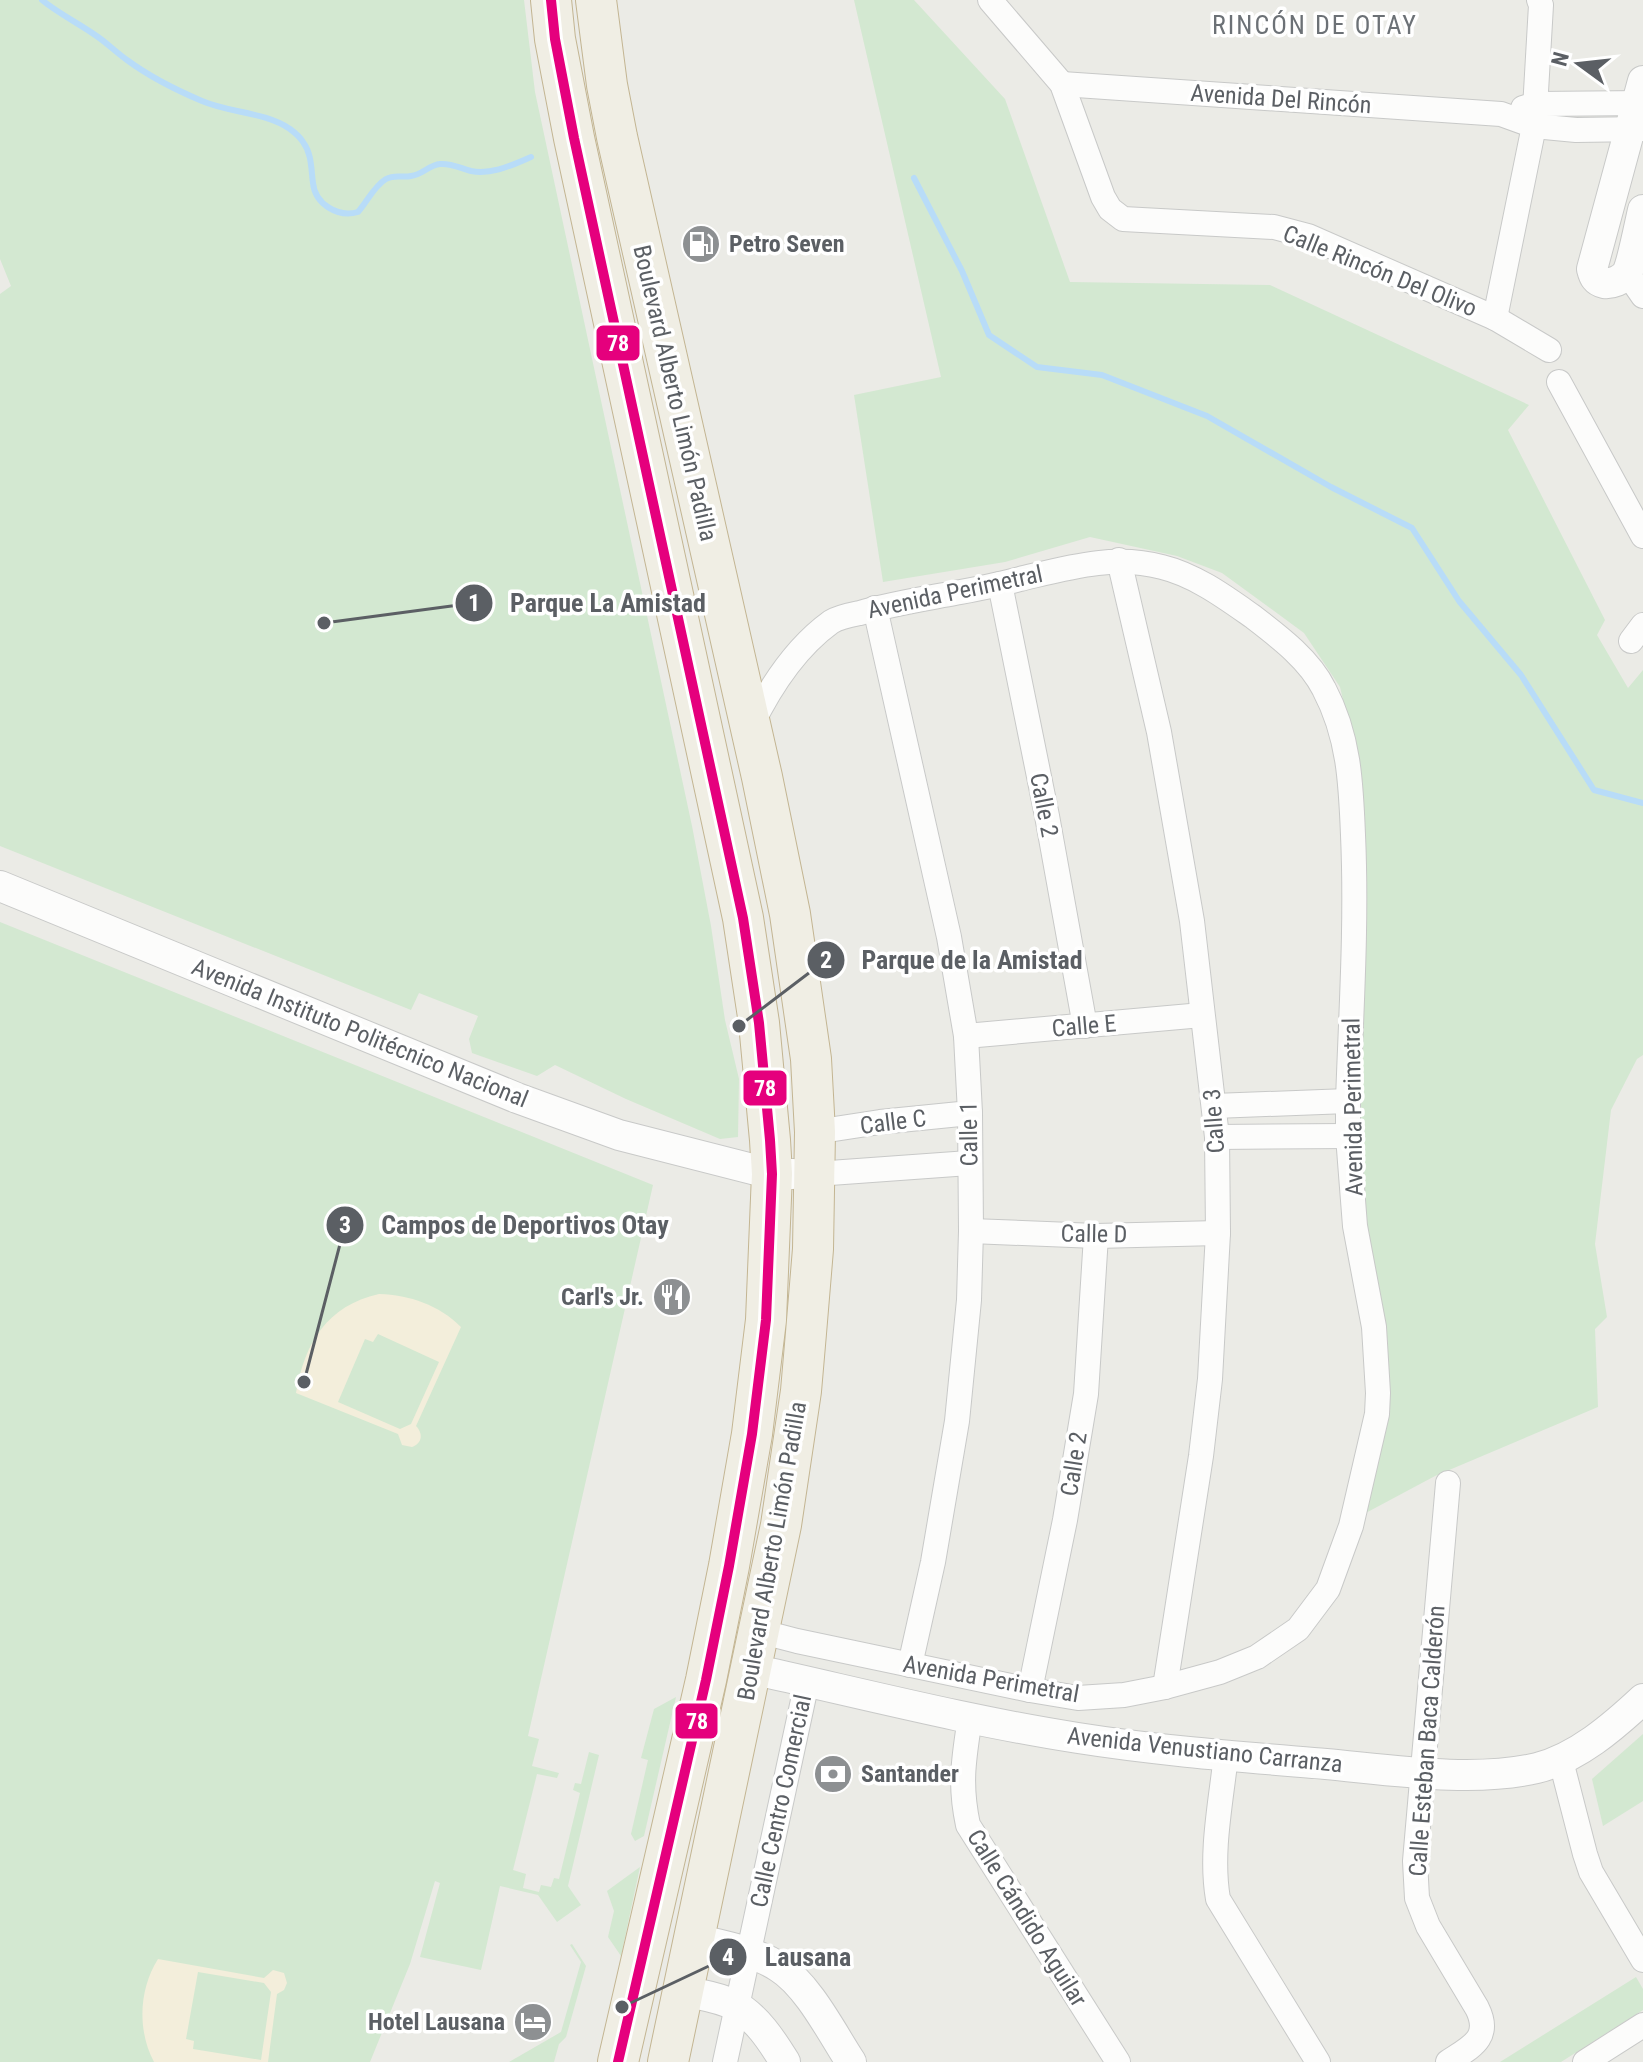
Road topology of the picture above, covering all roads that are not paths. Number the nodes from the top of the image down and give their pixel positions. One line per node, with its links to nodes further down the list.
1 (551, 0): 10 (highway, Boulevard Alberto Limón Padilla)
2 (589, 0): 6 (highway)
3 (596, 0): 6 (highway, Boulevard Alberto Limón Padilla)
4 (990, 0): 7 (street)
5 (1539, 0): 9 (street)
6 (601, 45): 14 (highway, Boulevard Alberto Limón Padilla)
7 (1062, 84): 9 (street, Avenida Del Rincón); 16 (street, Calle Rincón Del Olivo)
8 (1639, 110): 9 (street, Avenida Del Rincón); 12 (street)
9 (1535, 115): 16 (street)
10 (589, 205): 14 (highway); 34 (highway, Boulevard Alberto Limón Padilla)
11 (1643, 210): 13 (street)
12 (1601, 235): 13 (street); 15 (street)
13 (1635, 243): 15 (street)
14 (647, 266): 23 (highway, Boulevard Alberto Limón Padilla)
15 (1635, 284)
16 (1495, 318): 17 (street, Calle Rincón Del Olivo)
17 (1549, 350)
18 (1559, 382): 19 (street)
19 (1643, 536)
20 (1119, 560): 21 (street, Avenida Perimetral); 25 (street, Calle 3); 28 (street, Avenida Perimetral)
21 (1000, 584): 22 (street, Avenida Perimetral); 26 (street, Calle 2)
22 (875, 608): 23 (street, Avenida Perimetral); 27 (street, Calle 1)
23 (751, 726): 31 (highway, Boulevard Alberto Limón Padilla)
24 (0, 886): 34 (street, Avenida Instituto Politécnico Nacional)
25 (1202, 1015): 26 (street, Calle E); 29 (street, Calle 3)
26 (1085, 1026): 27 (street, Calle E)
27 (966, 1036): 30 (street, Calle 1)
28 (1348, 1101): 29 (street); 32 (street, Avenida Perimetral)
29 (1214, 1106): 33 (street, Calle 3)
30 (970, 1113): 31 (street, Calle C); 35 (street, Calle 1)
31 (815, 1132): 34 (street); 36 (highway, Boulevard Alberto Limón Padilla)
32 (1348, 1136): 33 (street); 45 (street, Avenida Perimetral)
33 (1217, 1137): 38 (street, Calle 3)
34 (771, 1157): 36 (street); 58 (highway, Boulevard Alberto Limón Padilla)
35 (969, 1163): 36 (street, Calle C); 37 (street, Calle 1)
36 (816, 1174): 41 (highway, Boulevard Alberto Limón Padilla)
37 (971, 1231): 39 (street, Calle D); 42 (street, Calle 1)
38 (1218, 1233): 39 (street, Calle D); 45 (street, Calle 3)
39 (1096, 1236): 46 (street, Calle 2)
40 (1448, 1483): 51 (street, Calle Esteban Baca Calderón)
41 (759, 1631): 42 (street, Avenida Perimetral); 43 (highway, Boulevard Alberto Limón Padilla)
42 (910, 1665): 46 (street, Avenida Perimetral)
43 (751, 1669): 44 (street, Avenida Venustiano Carranza); 52 (highway, Boulevard Alberto Limón Padilla)
44 (807, 1682): 48 (street, Avenida Venustiano Carranza); 53 (street, Calle Centro Comercial)
45 (1165, 1687): 46 (street, Avenida Perimetral)
46 (1030, 1690)
47 (1643, 1699): 50 (street, Avenida Venustiano Carranza)
48 (970, 1718): 49 (street, Avenida Venustiano Carranza); 63 (street, Calle Cándido Aguilar)
49 (1226, 1755): 51 (street, Avenida Venustiano Carranza); 64 (street)
50 (1561, 1761): 51 (street, Avenida Venustiano Carranza); 54 (street)
51 (1422, 1773): 65 (street, Calle Esteban Baca Calderón)
52 (695, 1939): 53 (street); 55 (highway, Boulevard Alberto Limón Padilla)
53 (749, 1953): 56 (street, Calle Centro Comercial); 62 (street)
54 (1643, 1960)
55 (684, 1991): 56 (street); 59 (highway, Boulevard Alberto Limón Padilla)
56 (737, 2006): 60 (street, Calle Centro Comercial); 61 (street)
57 (1643, 2025): 66 (street)
58 (618, 2062)
59 (668, 2062)
60 (725, 2062)
61 (785, 2062)
62 (851, 2062)
63 (1118, 2062)
64 (1318, 2062)
65 (1448, 2062)
66 (1585, 2062)

